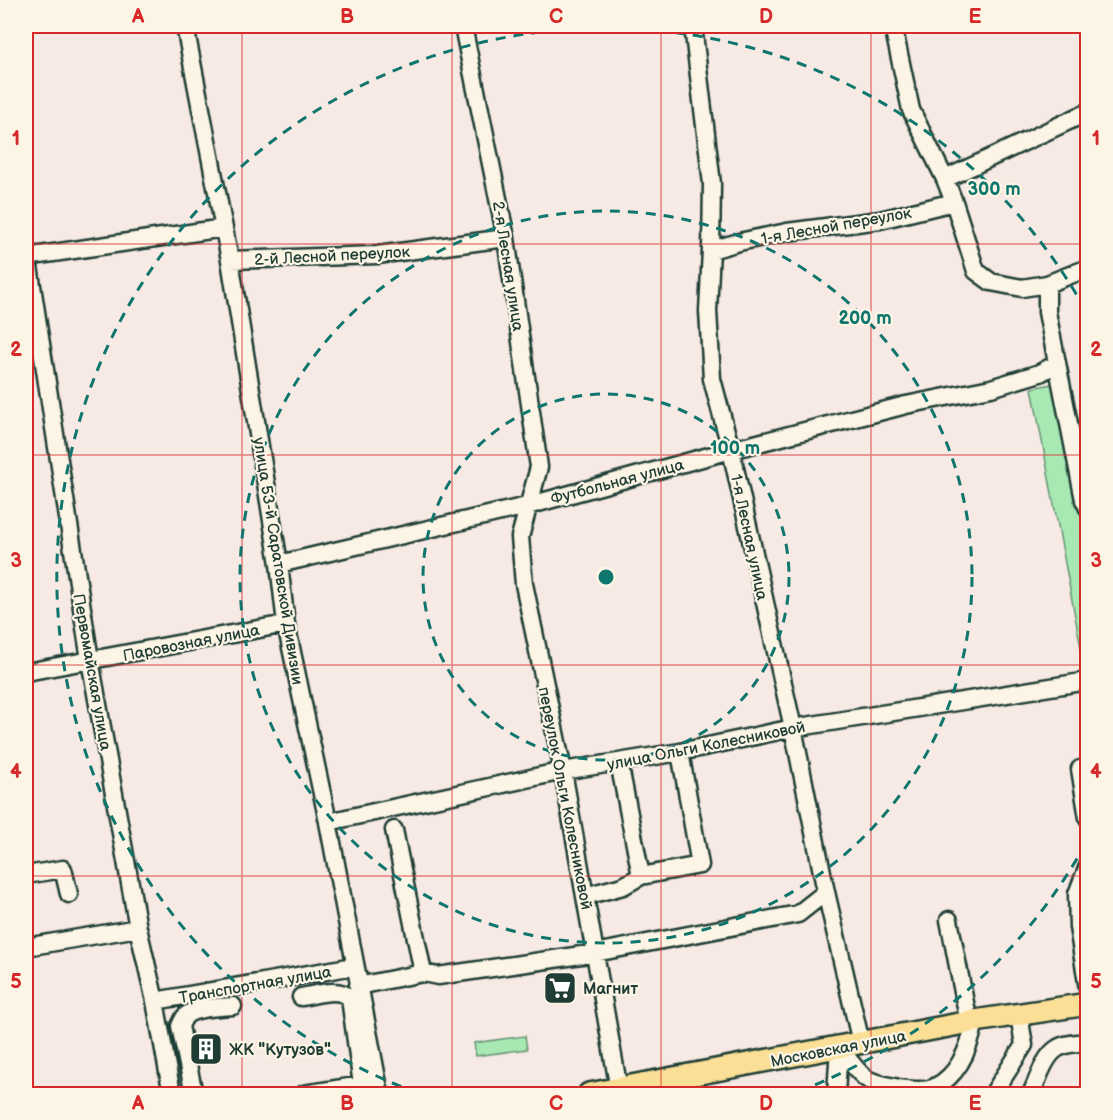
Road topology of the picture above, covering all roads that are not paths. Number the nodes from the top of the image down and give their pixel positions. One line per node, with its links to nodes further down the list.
1 (185, 26): 8 (street, улица 53-й Саратовской Дивизии)
2 (463, 26): 9 (street, 2-я Лесная улица)
3 (693, 26): 10 (street, 1-я Лесная улица)
4 (892, 26): 6 (street)
5 (1088, 112): 6 (street)
6 (945, 179): 7 (street)
7 (954, 202): 10 (street, 1-я Лесной переулок); 14 (street)
8 (224, 228): 11 (street); 12 (street, улица 53-й Саратовской Дивизии)
9 (506, 238): 12 (street, 2-й Лесной переулок); 17 (street, 2-я Лесная улица)
10 (711, 250): 16 (street, 1-я Лесная улица)
11 (26, 253): 21 (street, Первомайская улица)
12 (230, 260): 19 (street, улица 53-й Саратовской Дивизии)
13 (1088, 268): 14 (street)
14 (1047, 284): 15 (street)
15 (1056, 364): 16 (street, Футбольная улица); 18 (street)
16 (731, 450): 17 (street, Футбольная улица); 24 (street, 1-я Лесная улица)
17 (527, 506): 19 (street, Футбольная улица); 28 (street, переулок Ольги Колесниковой)
18 (1088, 508)
19 (279, 564): 20 (street, улица 53-й Саратовской Дивизии)
20 (286, 624): 21 (street, Паровозная улица); 30 (street, улица 53-й Саратовской Дивизии)
21 (90, 660): 22 (street, Паровозная улица); 39 (street, Первомайская улица)
22 (26, 672)
23 (1088, 681): 24 (street, улица Ольги Колесниковой)
24 (792, 729): 25 (street, улица Ольги Колесниковой); 35 (street, 1-я Лесная улица)
25 (680, 752): 26 (street, улица Ольги Колесниковой); 34 (street)
26 (619, 762): 28 (street, улица Ольги Колесниковой); 34 (street)
27 (1080, 769): 29 (street)
28 (563, 771): 30 (street, улица Ольги Колесниковой); 37 (street, переулок Ольги Колесниковой)
29 (1088, 818)
30 (328, 822): 42 (street, улица 53-й Саратовской Дивизии)
31 (394, 830): 43 (street)
32 (1088, 866): 45 (street)
33 (26, 875): 36 (street)
34 (641, 876): 37 (street)
35 (826, 892): 41 (street); 53 (street, 1-я Лесная улица)
36 (69, 894)
37 (585, 896): 41 (street, переулок Ольги Колесниковой)
38 (948, 920): 51 (street)
39 (138, 928): 40 (street); 47 (street, Первомайская улица)
40 (26, 947)
41 (595, 953): 43 (street); 56 (street, переулок Ольги Колесниковой)
42 (354, 966): 44 (street, улица 53-й Саратовской Дивизии); 47 (street, Транспортная улица)
43 (423, 973): 44 (street)
44 (358, 986): 61 (street, улица 53-й Саратовской Дивизии)
45 (1088, 990)
46 (301, 998): 55 (street)
47 (156, 1001): 58 (street, Первомайская улица)
48 (1088, 1004): 50 (main road, Московская улица)
49 (233, 1006): 59 (street)
50 (1019, 1015): 51 (main road, Московская улица); 64 (street)
51 (972, 1022): 53 (main road, Московская улица); 57 (street)
52 (1088, 1042): 65 (street)
53 (861, 1043): 54 (main road, Московская улица)
54 (839, 1047): 56 (main road, Московская улица); 57 (street); 63 (street)
55 (367, 1090): 60 (street)
56 (619, 1090): 62 (main road, Московская улица)
57 (895, 1091)
58 (172, 1095)
59 (194, 1095)
60 (304, 1095)
61 (380, 1095)
62 (589, 1095)
63 (836, 1095)
64 (993, 1095)
65 (1031, 1095)

